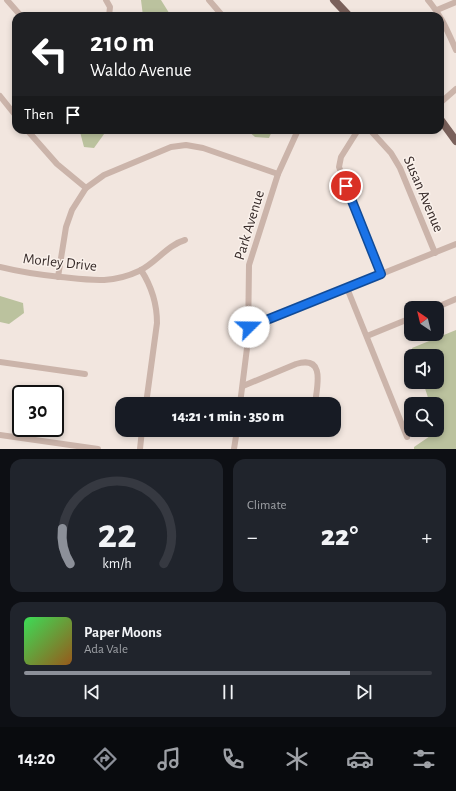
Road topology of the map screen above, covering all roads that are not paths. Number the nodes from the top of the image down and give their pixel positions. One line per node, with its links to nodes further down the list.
1 (7, 0): 8 (street)
2 (106, 0): 9 (street)
3 (209, 0): 10 (street)
4 (334, 0): 11 (main road)
5 (429, 0): 7 (street)
6 (456, 2): 7 (street)
7 (436, 10)
8 (18, 12)
9 (109, 12)
10 (219, 12)
11 (345, 12)
12 (444, 24): 13 (street)
13 (456, 50)
14 (456, 89): 16 (street)
15 (0, 96): 17 (street)
16 (444, 100)
17 (12, 111)
18 (444, 124): 23 (main road)
19 (31, 134): 25 (street)
20 (296, 134): 24 (street, Park Avenue)
21 (355, 134): 31 (street)
22 (374, 134): 28 (street, Susan Avenue)
23 (456, 141)
24 (278, 174): 25 (street); 37 (street, Park Avenue)
25 (86, 188): 32 (street)
26 (185, 240): 30 (street, Morley Drive)
27 (456, 244): 28 (street)
28 (435, 253): 31 (street)
29 (0, 267): 32 (street, Morley Drive)
30 (141, 270): 32 (street, Morley Drive); 42 (street)
31 (381, 274): 33 (street)
32 (58, 277)
33 (347, 288): 37 (street); 38 (street)
34 (456, 299): 35 (street)
35 (444, 304)
36 (404, 321): 38 (street)
37 (249, 327): 41 (street, Park Avenue)
38 (367, 336): 45 (street)
39 (0, 362): 40 (street)
40 (85, 374)
41 (243, 386): 43 (street, Park Avenue); 44 (street)
42 (147, 397)
43 (241, 397)
44 (316, 397)
45 (404, 429)
46 (0, 435): 49 (street)
47 (141, 437): 50 (street)
48 (236, 437): 51 (street)
49 (98, 449)
50 (140, 449)
51 (234, 449)

